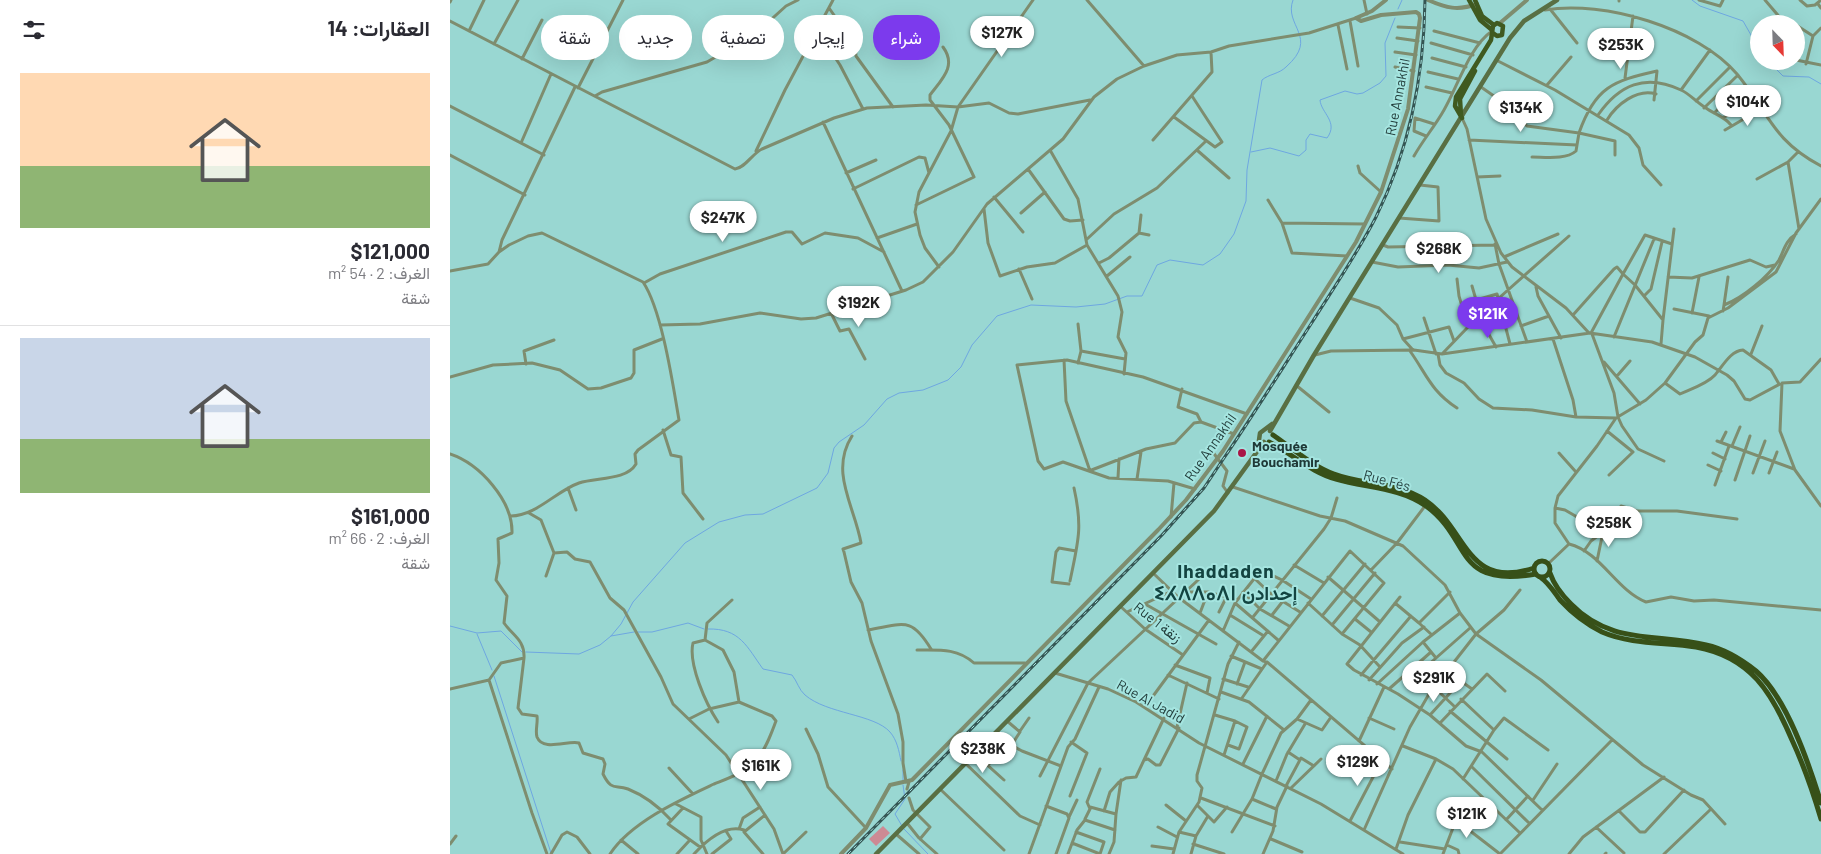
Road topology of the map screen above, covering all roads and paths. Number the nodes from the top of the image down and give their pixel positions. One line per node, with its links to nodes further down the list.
1 (484, 0): 41 (street)
2 (518, 0): 50 (street)
3 (623, 0): 80 (street)
4 (798, 0): 86 (street)
5 (833, 0): 23 (street)
6 (1033, 0): 96 (street)
7 (1087, 0): 65 (street)
8 (1364, 0): 27 (street)
9 (1386, 0): 19 (street)
10 (1470, 0): 22 (main road)
11 (1527, 0): 39 (street)
12 (1557, 0): 26 (main road)
13 (1699, 0): 14 (street)
14 (1723, 0)
15 (1765, 0): 29 (street)
16 (1800, 0): 21 (street)
17 (1821, 0): 21 (street)
18 (1430, 1): 22 (street)
19 (1380, 2): 27 (street)
20 (1476, 2): 22 (street); 39 (main road)
21 (1818, 4): 24 (street)
22 (1472, 6): 39 (main road)
23 (829, 8): 28 (street); 95 (street)
24 (1821, 8)
25 (1550, 9): 26 (street); 30 (street); 49 (street)
26 (1539, 11): 62 (main road)
27 (1367, 14): 31 (street)
28 (825, 15)
29 (1778, 15)
30 (1633, 16): 52 (street); 75 (street)
31 (1356, 18): 32 (street); 37 (street)
32 (1350, 20): 35 (street); 66 (street)
33 (450, 21): 41 (street)
34 (541, 22): 59 (street)
35 (1338, 25): 53 (street); 70 (street)
36 (1398, 27): 37 (street)
37 (1420, 28): 46 (street, Rue Annakhil)
38 (1821, 28): 43 (street)
39 (1496, 29): 48 (street); 104 (main road)
40 (1805, 30): 43 (street)
41 (470, 31): 50 (street)
42 (1434, 32): 48 (street)
43 (1814, 34): 44 (street); 63 (street)
44 (1821, 36)
45 (1397, 38): 46 (street)
46 (1418, 40): 55 (street, Rue Annakhil)
47 (1430, 43): 56 (street)
48 (1480, 43): 56 (street)
49 (1577, 43)
50 (494, 44): 59 (street)
51 (943, 47): 94 (street)
52 (1710, 49): 69 (street); 82 (street)
53 (1211, 52): 65 (street); 87 (street)
54 (1395, 52): 55 (street)
55 (1416, 55): 71 (street, Rue Annakhil)
56 (1473, 55): 68 (street)
57 (1571, 57): 78 (street)
58 (1432, 58): 68 (street)
59 (522, 59): 73 (street)
60 (802, 60): 122 (street)
61 (837, 60): 98 (street)
62 (1496, 60): 78 (street); 79 (main road)
63 (1806, 64): 64 (street)
64 (1821, 65)
65 (1144, 66): 89 (street)
66 (1358, 66)
67 (1395, 67): 71 (street)
68 (1466, 67): 76 (street)
69 (1730, 67): 74 (street); 91 (street)
70 (1347, 69)
71 (1414, 71): 144 (street, Rue Annakhil)
72 (1428, 72): 76 (street)
73 (552, 74): 80 (street); 118 (street)
74 (1738, 75): 83 (street); 88 (street)
75 (1625, 78): 77 (street); 100 (street)
76 (1458, 79): 84 (street)
77 (1658, 82): 82 (street); 85 (street); 102 (street)
78 (1546, 85): 100 (street)
79 (1480, 86): 104 (main road); 108 (street)
80 (576, 87): 86 (street); 125 (street)
81 (1426, 87): 84 (street)
82 (1681, 90): 91 (street)
83 (1720, 92): 97 (street); 101 (street)
84 (1452, 93): 109 (street)
85 (1656, 94): 90 (street); 106 (street)
86 (595, 96): 122 (street)
87 (1192, 96): 103 (street); 117 (street)
88 (1754, 99): 99 (street); 105 (street)
89 (1091, 100): 96 (street); 120 (street)
90 (1654, 100)
91 (1696, 101): 97 (street)
92 (1531, 104): 108 (street)
93 (450, 106): 118 (street)
94 (934, 106): 95 (street); 96 (street); 111 (street)
95 (893, 107): 98 (street)
96 (958, 107): 111 (street)
97 (1704, 108): 101 (street)
98 (863, 109): 107 (street)
99 (1761, 109): 110 (street); 123 (street)
100 (1588, 111): 102 (street); 113 (street)
101 (1714, 114): 105 (street)
102 (1598, 116): 106 (street)
103 (1174, 118): 115 (street); 117 (street)
104 (1462, 118): 116 (street); 140 (main road)
105 (1723, 118): 110 (street)
106 (1607, 120): 141 (street)
107 (823, 122): 122 (street); 134 (street)
108 (1524, 123): 113 (street)
109 (1434, 124): 114 (street); 114 (street)
110 (1731, 126): 112 (street)
111 (951, 130): 135 (street); 149 (street)
112 (1725, 130)
113 (1579, 133): 119 (street); 126 (street)
114 (1426, 136): 127 (street)
115 (1153, 140)
116 (1469, 140): 119 (street); 137 (street)
117 (1206, 142): 121 (street)
118 (521, 143): 125 (street)
119 (1577, 145): 128 (street)
120 (1050, 150): 133 (street); 154 (street)
121 (1198, 151): 138 (street); 168 (street)
122 (756, 152)
123 (1798, 152): 130 (street); 132 (street)
124 (450, 155): 145 (street)
125 (544, 155): 145 (street)
126 (1615, 155)
127 (1414, 156)
128 (1532, 156)
129 (876, 160): 134 (street)
130 (1788, 162): 139 (street); 159 (street)
131 (1358, 166): 144 (street)
132 (1821, 166)
133 (1028, 169): 143 (street); 146 (street)
134 (846, 173): 142 (street)
135 (930, 174): 142 (street); 149 (street)
136 (1500, 176): 137 (street)
137 (1477, 177): 173 (street)
138 (1229, 178)
139 (1756, 179)
140 (1420, 185): 153 (main road); 153 (street)
141 (1661, 185)
142 (853, 189): 166 (street)
143 (1045, 192): 151 (street); 154 (street)
144 (1381, 192): 157 (street, Rue Annakhil)
145 (525, 195): 174 (street)
146 (994, 197): 150 (street); 160 (street)
147 (1821, 199): 159 (street)
148 (1268, 200): 155 (street)
149 (916, 205): 156 (street)
150 (984, 208): 184 (street); 185 (street)
151 (1021, 213)
152 (1141, 215): 161 (street)
153 (1399, 218): 172 (main road)
154 (1083, 220): 168 (street)
155 (1282, 223): 157 (street); 176 (street)
156 (917, 224): 166 (street); 184 (street)
157 (1365, 224): 176 (street, Rue Annakhil)
158 (1674, 229): 170 (street)
159 (1799, 230): 162 (street)
160 (1023, 232)
161 (1139, 233): 164 (street); 181 (street)
162 (1796, 233): 183 (street); 208 (street)
163 (1558, 234): 178 (street)
164 (1149, 235)
165 (1569, 236): 189 (street)
166 (877, 238): 175 (street)
167 (1654, 239): 169 (street); 187 (street); 196 (street)
168 (1086, 240): 171 (street)
169 (1662, 242): 170 (street); 200 (street)
170 (1672, 244): 190 (street)
171 (1087, 245): 181 (street); 185 (street)
172 (1383, 245): 173 (street); 179 (main road)
173 (1495, 245): 178 (street); 182 (street)
174 (499, 252): 186 (street); 194 (street)
175 (884, 252): 194 (street); 199 (street)
176 (1347, 256): 258 (street, Rue Annakhil)
177 (1130, 257): 188 (street)
178 (1504, 257): 180 (street)
179 (1372, 262): 182 (street); 201 (main road)
180 (1507, 262): 182 (street); 189 (street)
181 (1099, 263): 188 (street)
182 (1499, 264): 198 (street)
183 (1775, 265): 191 (street); 205 (street)
184 (939, 267): 199 (street)
185 (1019, 269): 202 (street)
186 (450, 271)
187 (1623, 274): 196 (street); 211 (street); 221 (street)
188 (1107, 276): 240 (street)
189 (1524, 276): 195 (street); 198 (street)
190 (1668, 276): 191 (street); 215 (street)
191 (1698, 277): 210 (street)
192 (1728, 277): 205 (street)
193 (1457, 279): 228 (street)
194 (644, 283): 217 (street)
195 (1536, 285): 211 (street); 212 (street)
196 (1635, 285): 200 (street); 223 (street)
197 (1472, 286): 203 (street)
198 (1509, 289): 204 (street); 218 (street)
199 (902, 291): 209 (street)
200 (1644, 296): 215 (street)
201 (1350, 298): 225 (street); 237 (main road)
202 (1032, 300)
203 (1476, 300): 204 (street); 206 (street)
204 (1499, 300): 206 (street); 230 (street)
205 (1724, 305): 208 (street)
206 (1478, 308): 232 (street)
207 (1674, 309): 210 (street)
208 (1724, 311): 213 (street)
209 (831, 313): 217 (street); 239 (street)
210 (1692, 313): 213 (street)
211 (1573, 315): 221 (street)
212 (1549, 316): 218 (street); 222 (street)
213 (1710, 316): 238 (street)
214 (1424, 318): 220 (street)
215 (1663, 320): 231 (street)
216 (1078, 324): 234 (street)
217 (660, 325): 224 (street)
218 (1521, 326): 229 (street)
219 (1762, 326): 236 (street)
220 (1429, 332): 225 (street); 228 (street); 235 (street)
221 (1591, 334): 222 (street); 223 (street); 242 (street)
222 (1561, 338): 226 (street)
223 (1614, 338): 231 (street)
224 (662, 339): 246 (street); 263 (street)
225 (1403, 339): 233 (street)
226 (1553, 339): 229 (street); 259 (street)
227 (554, 340): 246 (street)
228 (1454, 342): 235 (street)
229 (1527, 342): 230 (street)
230 (1510, 344): 232 (street)
231 (1661, 344): 238 (street)
232 (1496, 346): 235 (street)
233 (1412, 350): 235 (street); 237 (street); 256 (street)
234 (1081, 351): 240 (street); 245 (street)
235 (1439, 354): 259 (street)
236 (1750, 354): 247 (street); 252 (street)
237 (1314, 355): 253 (main road)
238 (1688, 355): 247 (street); 251 (street)
239 (865, 359)
240 (1125, 359): 248 (street)
241 (1064, 360): 245 (street); 291 (street); 291 (street)
242 (1602, 360): 249 (street); 260 (street)
243 (1821, 360): 252 (street)
244 (1630, 361): 249 (street)
245 (1078, 363): 248 (street)
246 (526, 364): 250 (street)
247 (1719, 370): 251 (street); 252 (street)
248 (1124, 374): 254 (street)
249 (1617, 376): 255 (street)
250 (450, 377)
251 (1665, 383): 255 (street)
252 (1781, 384): 290 (street)
253 (1296, 385): 257 (street); 266 (main road)
254 (1182, 389): 258 (street); 261 (street)
255 (1640, 404): 260 (street)
256 (1457, 408)
257 (1329, 412)
258 (1247, 414): 268 (street, Rue Annakhil)
259 (1576, 417): 260 (street)
260 (1617, 418): 265 (street); 287 (street)
261 (1201, 422): 264 (street); 279 (street)
262 (1740, 427): 276 (street)
263 (663, 430): 303 (street); 315 (street)
264 (1228, 431): 268 (street); 306 (street)
265 (1607, 431): 293 (street); 296 (street)
266 (1270, 432): 271 (main road); 274 (main road); 329 (highway, Rue Fés)
267 (1726, 432): 275 (street)
268 (1234, 434): 305 (street, Rue Annakhil)
269 (852, 436): 384 (street)
270 (1750, 436): 278 (street)
271 (1260, 438): 274 (main road, Rue Fés); 277 (main road)
272 (1716, 441): 275 (street)
273 (1765, 441): 284 (street)
274 (1267, 442): 277 (main road); 308 (highway, Rue Fés)
275 (1721, 442): 276 (street)
276 (1731, 446): 278 (street); 286 (street)
277 (1258, 449): 302 (main road)
278 (1745, 451): 284 (street); 299 (street)
279 (1141, 452): 285 (street); 298 (street)
280 (1777, 452): 288 (street)
281 (1559, 453): 293 (street)
282 (450, 454): 313 (street)
283 (1713, 454): 286 (street)
284 (1759, 457): 288 (street); 294 (street)
285 (1119, 459): 291 (street); 297 (street)
286 (1725, 459): 292 (street)
287 (1664, 461)
288 (1773, 462): 290 (street); 295 (street)
289 (1708, 466): 292 (street)
290 (1795, 470): 309 (street)
291 (1089, 471): 297 (street)
292 (1721, 471): 301 (street)
293 (1576, 472): 310 (street)
294 (1754, 473)
295 (1769, 473)
296 (1609, 475)
297 (1118, 478): 298 (street)
298 (1137, 479): 300 (street)
299 (1734, 480)
300 (1174, 482): 305 (street); 314 (street)
301 (1715, 485)
302 (1233, 487): 306 (main road); 316 (street)
303 (568, 488): 311 (street); 312 (street)
304 (1074, 488): 321 (street)
305 (1195, 488): 314 (street, Rue Annakhil)
306 (1228, 493): 331 (main road)
307 (1337, 498): 316 (street)
308 (1425, 506): 319 (street); 335 (highway, Rue Fés)
309 (1821, 506)
310 (1555, 508): 318 (street); 320 (street)
311 (576, 510)
312 (528, 512): 313 (street); 323 (street)
313 (511, 516): 405 (street)
314 (1171, 517): 410 (street, Rue Annakhil)
315 (703, 518)
316 (1331, 518): 319 (street); 327 (street)
317 (1737, 519): 318 (street)
318 (1603, 532): 322 (street); 324 (street)
319 (1398, 543): 330 (street); 346 (street)
320 (1569, 546): 322 (street); 325 (street)
321 (1076, 551): 321 (street)
322 (1584, 551): 324 (street)
323 (554, 553): 334 (street); 456 (street)
324 (1597, 561): 362 (street)
325 (1549, 563): 329 (highway); 333 (highway)
326 (1365, 564): 330 (street); 337 (street); 340 (street)
327 (1294, 565): 338 (street); 339 (street)
328 (1213, 566): 343 (street)
329 (1534, 568): 335 (highway)
330 (1371, 570): 332 (street)
331 (1153, 573): 342 (street); 359 (main road)
332 (1375, 573): 352 (street); 360 (street)
333 (1550, 573): 335 (highway); 522 (highway)
334 (546, 576)
335 (1538, 576): 545 (highway)
336 (1254, 578): 338 (street); 345 (street); 347 (street)
337 (1328, 578): 339 (street); 340 (street)
338 (1282, 580): 347 (street); 351 (street)
339 (1324, 583): 351 (street)
340 (1342, 590): 352 (street); 371 (street)
341 (1520, 590): 390 (street)
342 (1172, 591): 349 (street); 358 (street)
343 (1184, 592): 344 (street); 349 (street)
344 (1208, 592): 348 (street); 367 (street)
345 (1243, 592): 355 (street); 361 (street)
346 (1450, 592): 368 (street); 377 (street)
347 (1271, 594): 354 (street); 361 (street)
348 (1227, 596): 355 (street); 365 (street)
349 (1178, 597): 364 (street); 367 (street)
350 (1400, 597): 357 (street)
351 (1311, 599): 356 (street)
352 (1352, 599): 360 (street); 378 (street)
353 (732, 600): 393 (street)
354 (1283, 601): 366 (street); 370 (street)
355 (1236, 602): 369 (street); 373 (street)
356 (1308, 603): 366 (street); 371 (street)
357 (1395, 603): 372 (street); 376 (street)
358 (1145, 604): 363 (street); 364 (street)
359 (1120, 606): 363 (street, Rue 1 زنقة); 416 (main road)
360 (1364, 608): 374 (street); 376 (street)
361 (1260, 609): 370 (street); 373 (street)
362 (1821, 610)
363 (1127, 612): 383 (street, Rue 1 زنقة)
364 (1162, 612): 383 (street); 388 (street)
365 (1218, 612)
366 (1300, 612): 379 (street)
367 (1200, 613): 375 (street)
368 (1460, 613): 382 (street); 391 (street)
369 (1230, 615): 381 (street); 385 (street)
370 (1272, 615): 379 (street)
371 (1322, 616): 378 (street)
372 (1411, 616): 377 (street); 407 (street)
373 (1254, 619): 381 (street); 386 (street)
374 (1355, 619): 387 (street); 389 (street)
375 (1209, 620): 385 (street); 388 (street)
376 (1379, 621): 387 (street)
377 (1419, 623): 380 (street)
378 (1332, 625): 389 (street)
379 (1290, 626): 394 (street)
380 (1424, 627): 391 (street); 412 (street)
381 (1251, 628): 392 (street)
382 (1470, 628): 390 (street); 406 (street)
383 (1145, 629): 403 (street, Rue 1 زنقة); 424 (street)
384 (868, 630): 400 (street); 509 (street)
385 (1223, 631): 395 (street)
386 (1268, 631): 392 (street); 394 (street)
387 (1371, 632): 398 (street)
388 (1198, 634): 397 (street); 403 (street)
389 (1342, 634): 398 (street)
390 (1476, 634): 415 (street); 470 (street)
391 (1432, 635): 396 (street)
392 (1264, 636): 401 (street)
393 (704, 640): 443 (street); 446 (street)
394 (1278, 640): 408 (street)
395 (1239, 642): 401 (street); 404 (street)
396 (1424, 642): 402 (street); 427 (street)
397 (1216, 644)
398 (1360, 645): 407 (street); 419 (street)
399 (917, 650): 400 (street)
400 (932, 650): 410 (street)
401 (1251, 652): 408 (street)
402 (1431, 652): 406 (street); 413 (street)
403 (1183, 656): 411 (street)
404 (1231, 656): 409 (street); 420 (street)
405 (525, 657): 421 (street); 535 (street)
406 (1436, 658): 417 (street)
407 (1374, 660): 412 (street); 419 (street)
408 (1265, 661): 414 (street); 442 (street)
409 (1245, 662): 414 (street); 426 (street)
410 (1025, 663): 509 (street, Rue Annakhil)
411 (1175, 665): 418 (street); 437 (street)
412 (1380, 667): 422 (street)
413 (1414, 668): 417 (street); 433 (street)
414 (1262, 669): 429 (street)
415 (1448, 672): 423 (street); 431 (street)
416 (1054, 673): 424 (street, Rue Al Jadid); 458 (main road)
417 (1419, 673): 431 (street)
418 (1168, 675): 425 (street); 444 (street)
419 (1361, 675): 422 (street)
420 (1224, 679): 426 (street); 436 (street)
421 (489, 680): 432 (street); 589 (street)
422 (1369, 680): 427 (street)
423 (1461, 681): 434 (street); 439 (street)
424 (1088, 683): 428 (street, Rue Al Jadid); 490 (street)
425 (1187, 683): 437 (street); 463 (street)
426 (1237, 684): 429 (street)
427 (1377, 684): 430 (street)
428 (1099, 687): 444 (street, Rue Al Jadid); 472 (street)
429 (1248, 687): 438 (street)
430 (1384, 687): 433 (street); 455 (street)
431 (1434, 688): 439 (street); 447 (street)
432 (450, 689)
433 (1390, 689): 447 (street)
434 (1472, 689): 435 (street); 441 (street)
435 (1505, 691)
436 (1221, 692): 438 (street); 440 (street)
437 (1207, 693): 440 (street)
438 (1241, 698): 451 (street)
439 (1446, 698): 445 (street); 450 (street)
440 (1219, 699): 449 (street)
441 (1461, 699): 445 (street); 467 (street)
442 (1311, 700): 452 (street); 457 (street)
443 (739, 702): 446 (street); 501 (street)
444 (1145, 707): 454 (street, Rue Al Jadid)
445 (1455, 707): 448 (street)
446 (710, 709): 456 (street); 460 (street)
447 (1420, 709): 450 (street); 477 (street)
448 (1450, 711): 461 (street); 473 (street)
449 (1214, 715): 459 (street); 476 (street)
450 (1430, 715): 461 (street)
451 (1267, 716): 466 (street); 492 (street)
452 (1331, 717): 462 (street); 471 (street)
453 (1029, 718): 468 (street)
454 (1164, 718): 463 (street, Rue Al Jadid); 487 (street)
455 (1369, 718): 465 (street); 471 (street)
456 (689, 719): 501 (street)
457 (1298, 719): 462 (street); 466 (street)
458 (1007, 721): 468 (street); 469 (main road)
459 (1235, 721): 474 (street); 474 (street)
460 (718, 722)
461 (1440, 723): 480 (street)
462 (1305, 724): 479 (street)
463 (1178, 727): 476 (street, Rue Al Jadid); 487 (street)
464 (806, 729): 558 (street)
465 (1394, 729)
466 (1284, 730): 502 (street)
467 (1494, 730): 473 (street); 478 (street)
468 (1020, 731): 475 (street)
469 (993, 735): 475 (street); 481 (main road)
470 (1612, 740): 504 (street); 534 (street)
471 (1359, 741): 489 (street)
472 (1071, 742): 495 (street); 515 (street)
473 (1486, 742): 480 (street); 486 (street)
474 (1228, 745): 482 (street)
475 (1012, 746): 490 (street)
476 (1206, 746): 482 (street, Rue Al Jadid); 518 (street)
477 (1404, 746): 485 (street); 500 (street)
478 (1548, 750)
479 (1288, 752): 488 (street); 508 (street)
480 (1482, 752): 497 (street); 516 (street)
481 (975, 754): 491 (main road); 494 (street)
482 (1224, 755): 492 (street, Rue Al Jadid)
483 (996, 756): 494 (street)
484 (1321, 759): 496 (street)
485 (1436, 759): 505 (street); 576 (street)
486 (1507, 759)
487 (1144, 760): 507 (street)
488 (1300, 760): 496 (street); 510 (street)
489 (1382, 760): 500 (street); 549 (street)
490 (1047, 761): 495 (street); 503 (street)
491 (966, 763): 511 (main road); 553 (street)
492 (1243, 764): 502 (street, Rue Al Jadid)
493 (1557, 764): 521 (street)
494 (988, 765): 506 (street)
495 (1060, 766): 526 (street)
496 (1314, 766): 510 (street)
497 (1472, 767): 505 (street); 533 (street)
498 (669, 768): 514 (street)
499 (1100, 769): 528 (street)
500 (1392, 769): 561 (street)
501 (738, 773): 514 (street); 527 (street)
502 (1262, 774): 508 (street, Rue Al Jadid); 519 (street)
503 (1040, 776)
504 (1664, 778): 513 (street); 537 (street)
505 (1464, 779): 547 (street)
506 (1004, 780)
507 (1122, 780): 536 (street); 540 (street)
508 (1276, 781): 510 (street, Rue Al Jadid)
509 (906, 782): 512 (street); 558 (street)
510 (1288, 787): 532 (street); 549 (street, Rue Al Jadid)
511 (940, 788): 538 (main road); 584 (street)
512 (908, 789)
513 (1684, 790): 531 (street); 537 (street)
514 (693, 794): 523 (street)
515 (1070, 796)
516 (1528, 796): 521 (street); 533 (street)
517 (909, 798): 538 (street)
518 (1201, 798): 525 (street); 529 (street)
519 (1252, 799): 532 (street); 539 (street)
520 (1077, 800): 543 (street)
521 (1533, 800): 534 (street)
522 (1821, 803)
523 (675, 804): 530 (street); 535 (street)
524 (1166, 805): 548 (street)
525 (1197, 805): 542 (street); 548 (street)
526 (1046, 806): 543 (street); 553 (street)
527 (760, 807): 541 (street); 557 (street)
528 (1090, 807): 536 (street); 546 (street)
529 (1227, 807): 539 (street); 542 (street)
530 (684, 808): 544 (street); 580 (street)
531 (1711, 808): 552 (street); 618 (street)
532 (1276, 809): 554 (street)
533 (1515, 809): 547 (street); 550 (street)
534 (1542, 810): 550 (street)
535 (662, 811): 544 (street); 573 (street)
536 (1104, 811): 540 (street)
537 (1619, 811): 556 (street)
538 (916, 813): 551 (main road); 574 (street)
539 (1242, 813): 554 (street); 566 (street)
540 (1116, 814): 560 (street)
541 (765, 815): 559 (street); 599 (street)
542 (1208, 816): 570 (street)
543 (1068, 818): 605 (street)
544 (670, 819): 575 (street)
545 (1821, 819)
546 (1085, 820): 560 (street); 564 (street)
547 (1506, 820): 567 (street)
548 (1186, 821): 565 (street)
549 (1350, 821): 561 (street, Rue Al Jadid)
550 (1530, 823): 567 (street)
551 (906, 824): 568 (main road); 574 (street)
552 (1725, 824)
553 (1040, 825): 604 (street)
554 (1275, 826): 572 (street)
555 (1158, 827): 571 (street)
556 (1596, 827): 588 (street); 617 (street)
557 (739, 828): 559 (street); 562 (street)
558 (866, 828): 600 (street)
559 (744, 830): 598 (street)
560 (1115, 830): 608 (street)
561 (1364, 830): 585 (street, Rue Al Jadid)
562 (726, 831): 580 (street); 597 (street)
563 (806, 832): 599 (street)
564 (1076, 832): 577 (street); 607 (street)
565 (1179, 832): 570 (street); 571 (street)
566 (1232, 832)
567 (1520, 833): 616 (street)
568 (896, 834): 601 (main road); 602 (street)
569 (456, 836): 578 (street)
570 (1196, 836): 579 (street)
571 (1177, 837): 583 (street)
572 (1271, 839): 587 (street); 612 (street)
573 (621, 840): 592 (street); 593 (street)
574 (920, 840): 603 (street)
575 (689, 841): 580 (street); 594 (street)
576 (1400, 842): 582 (street); 585 (street)
577 (1072, 843): 606 (street); 607 (street)
578 (450, 844)
579 (1193, 844): 586 (street); 610 (street)
580 (701, 845): 595 (street); 596 (street)
581 (1152, 846): 583 (street)
582 (1446, 847): 614 (street); 615 (street); 616 (street)
583 (1174, 849): 609 (street)
584 (1004, 850)
585 (1396, 850): 613 (street, Rue Al Jadid)
586 (1212, 852): 611 (street)
587 (1302, 852)
588 (1624, 853)
589 (547, 854)
590 (551, 854): 591 (street)
591 (590, 854)
592 (610, 854)
593 (638, 854)
594 (677, 854)
595 (694, 854)
596 (707, 854)
597 (712, 854)
598 (763, 854)
599 (783, 854)
600 (841, 854)
601 (876, 854)
602 (919, 854)
603 (937, 854)
604 (1029, 854)
605 (1056, 854)
606 (1069, 854)
607 (1100, 854)
608 (1109, 854)
609 (1173, 854)
610 (1191, 854)
611 (1224, 854)
612 (1263, 854)
613 (1403, 854)
614 (1443, 854)
615 (1459, 854)
616 (1500, 854)
617 (1569, 854)
618 (1664, 854)

